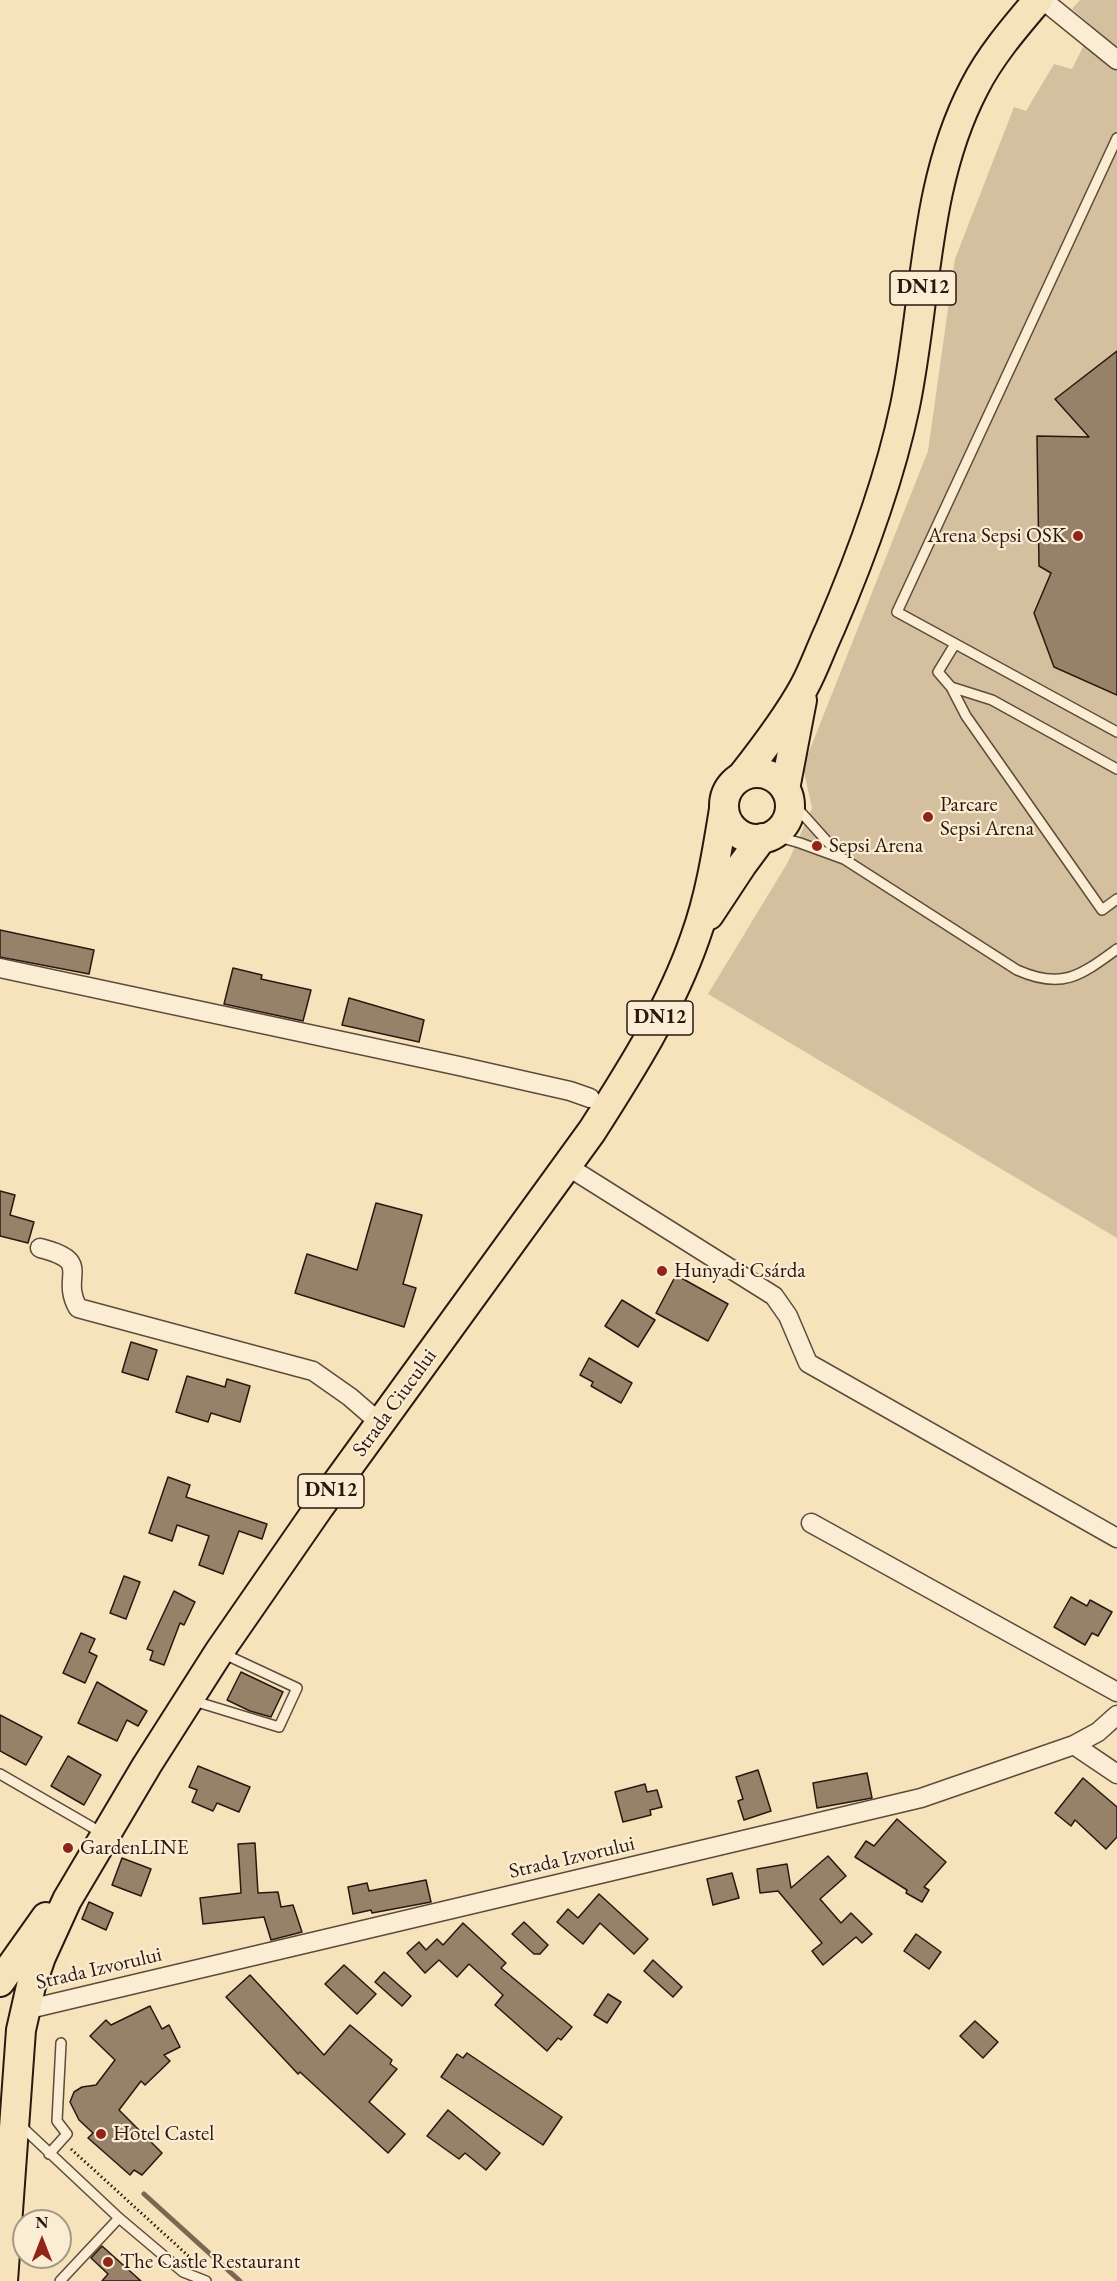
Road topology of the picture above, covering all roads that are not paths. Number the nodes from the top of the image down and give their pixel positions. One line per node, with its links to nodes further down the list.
1 (1038, 0): 6 (main road, DN12)
2 (1043, 0): 3 (street)
3 (1117, 60)
4 (1117, 138): 5 (lane)
5 (955, 644): 7 (lane); 8 (lane)
6 (804, 687): 10 (main road, DN12); 11 (main road, DN12)
7 (951, 687): 9 (lane); 15 (lane)
8 (1117, 732)
9 (1117, 769)
10 (742, 776): 11 (main road); 12 (main road)
11 (787, 794): 13 (main road); 14 (lane)
12 (724, 809): 13 (main road); 16 (main road, DN12)
13 (767, 837): 14 (lane); 16 (main road, DN12)
14 (844, 860): 17 (lane)
15 (1117, 899)
16 (696, 938): 19 (main road, DN12)
17 (1117, 949)
18 (0, 968): 19 (street)
19 (603, 1096): 20 (main road, Strada Ciucului / DN12)
20 (567, 1166): 22 (main road, Strada Ciucului / DN12); 24 (street)
21 (40, 1248): 22 (street)
22 (380, 1424): 25 (main road, Strada Ciucului / DN12)
23 (811, 1523): 26 (street)
24 (1117, 1538)
25 (219, 1652): 27 (main road, Strada Ciucului / DN12); 27 (lane)
26 (1117, 1692)
27 (189, 1699): 32 (main road, Strada Ciucului / DN12)
28 (1117, 1715): 29 (street, Strada Izvorului)
29 (1074, 1745): 31 (street); 35 (street, Strada Izvorului)
30 (0, 1774): 32 (lane)
31 (1117, 1774)
32 (106, 1834): 33 (main road, Strada Ciucului / DN12)
33 (67, 1900): 34 (main road); 35 (main road, DN12)
34 (0, 1982)
35 (25, 2010): 37 (main road, DN12)
36 (60, 2043): 38 (lane)
37 (14, 2119): 38 (lane); 39 (main road, DN12)
38 (49, 2154): 40 (lane)
39 (4, 2204): 41 (main road, DN12)
40 (119, 2218): 42 (lane); 43 (lane)
41 (3, 2281)
42 (60, 2281)
43 (206, 2281)

